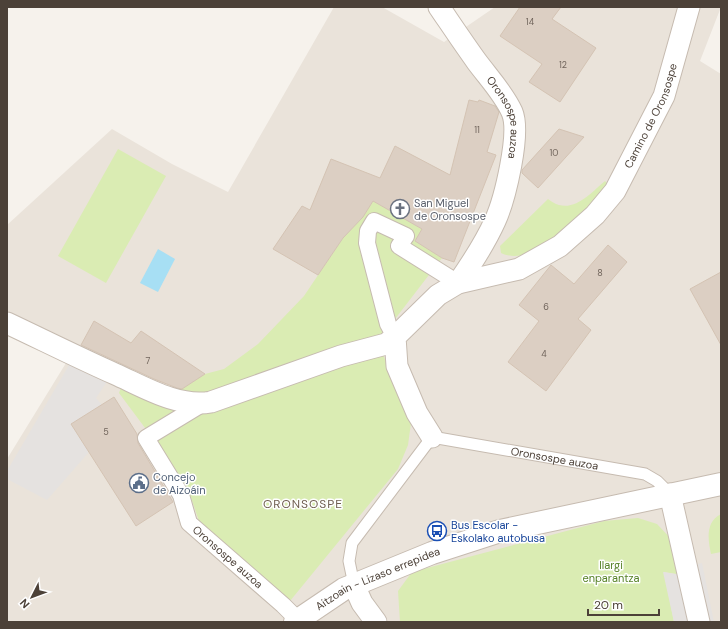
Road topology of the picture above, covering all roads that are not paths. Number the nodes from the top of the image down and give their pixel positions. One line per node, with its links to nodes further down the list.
1 (440, 7): 4 (street, Oronsospe auzoa)
2 (689, 7): 3 (street, Camino de Oronsospe)
3 (595, 215): 4 (street, Oronsospe auzoa)
4 (458, 283): 6 (street, Oronsospe auzoa); 6 (street)
5 (7, 323): 7 (street, Oronsospe auzoa)
6 (395, 337): 7 (street, Oronsospe auzoa); 8 (street)
7 (202, 404): 12 (street, Oronsospe auzoa)
8 (432, 437): 10 (lane, Oronsospe auzoa); 11 (lane)
9 (721, 484): 10 (street, Aitzoain - Lizaso errepidea)
10 (670, 494): 11 (street, Aitzoain - Lizaso errepidea); 14 (street)
11 (354, 585): 12 (street, Aitzoain - Lizaso errepidea); 13 (street)
12 (296, 621)
13 (376, 622)
14 (699, 622)

